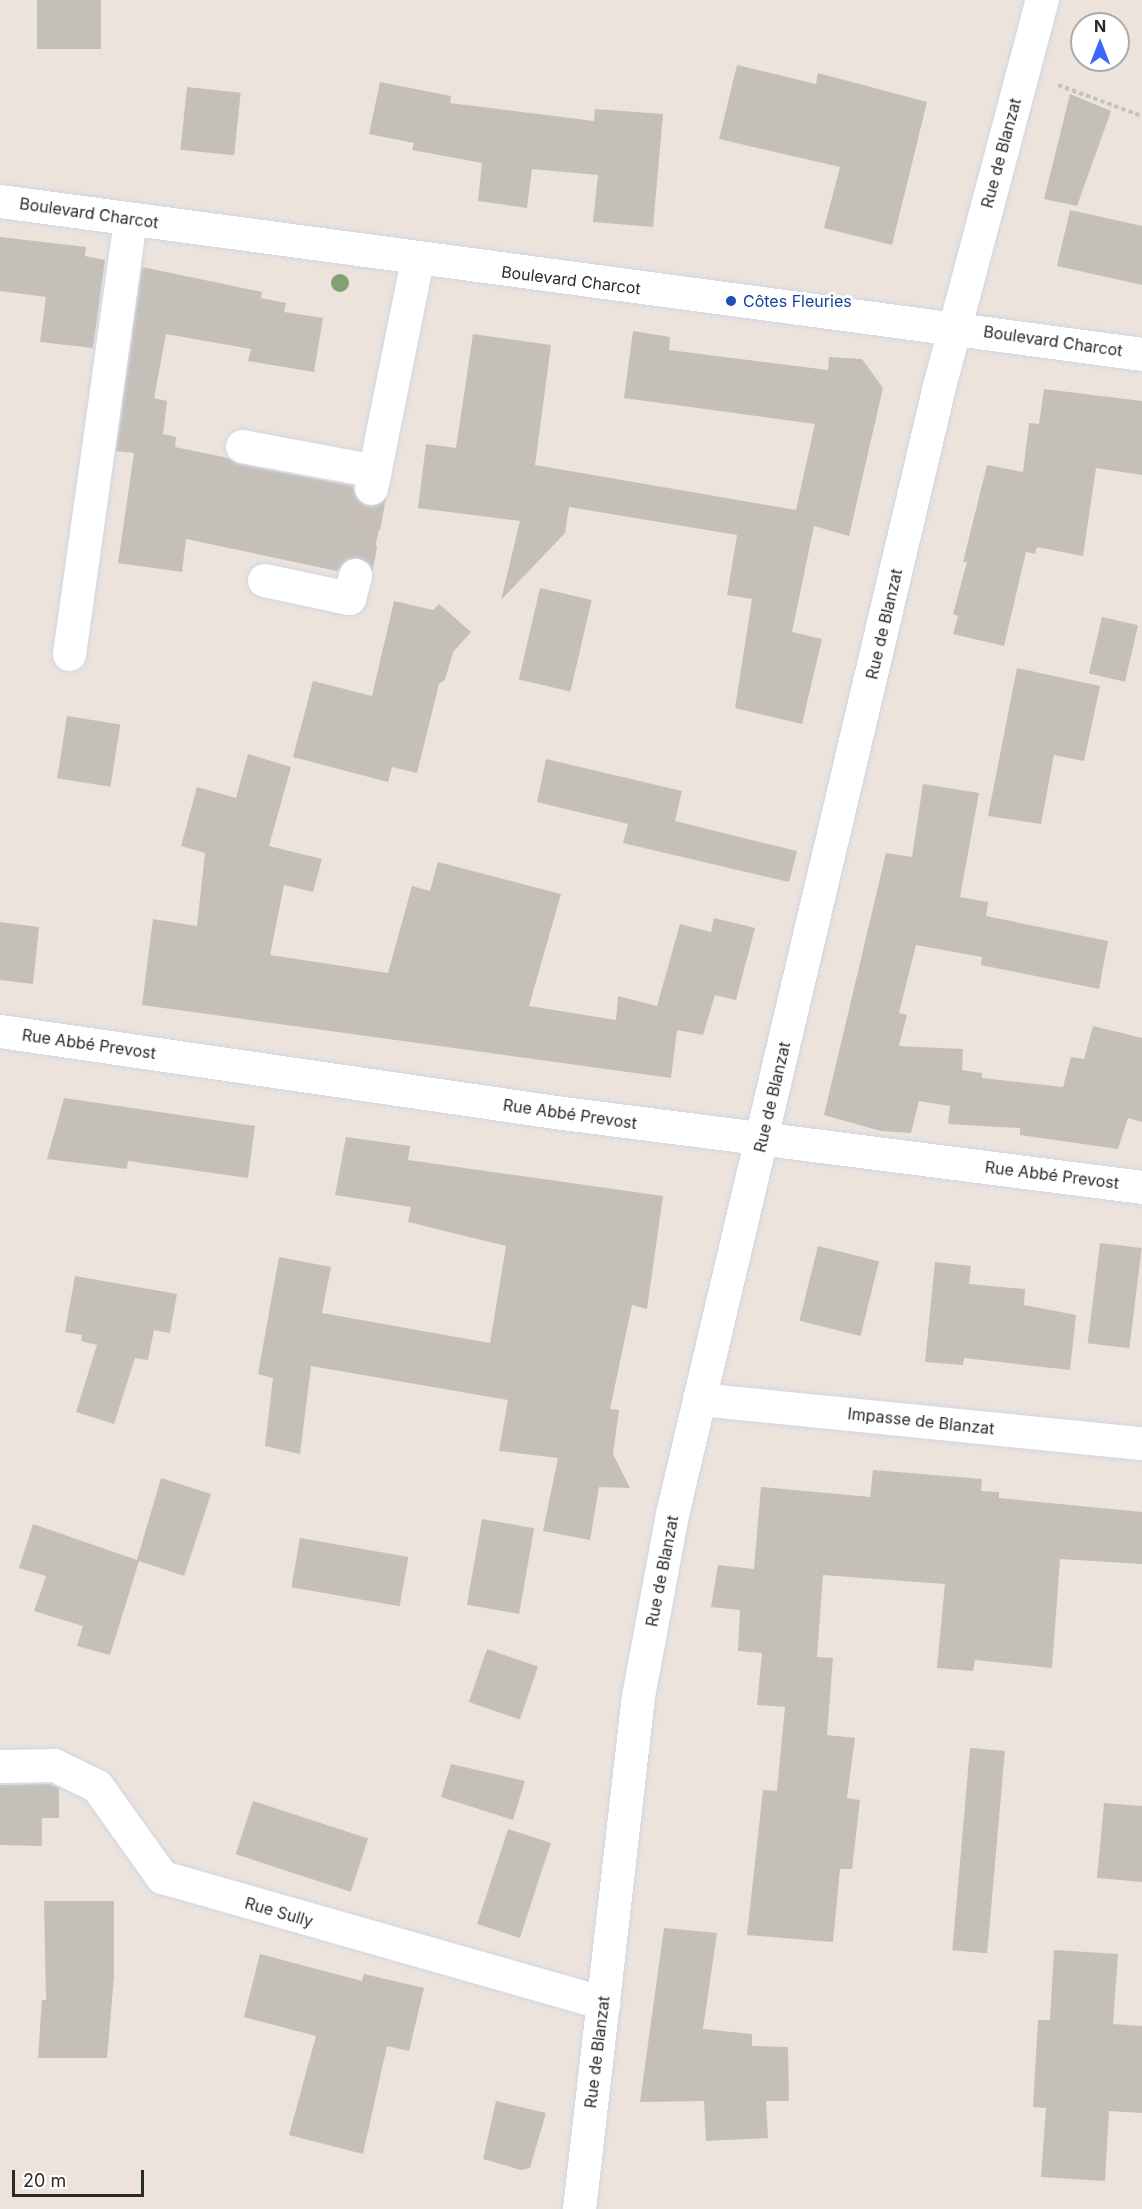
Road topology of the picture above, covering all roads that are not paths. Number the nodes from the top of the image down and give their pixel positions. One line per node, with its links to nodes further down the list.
1 (1042, 0): 5 (street, Rue de Blanzat)
2 (0, 201): 3 (street, Boulevard Charcot)
3 (130, 219): 4 (street, Boulevard Charcot); 10 (street)
4 (417, 259): 5 (street, Boulevard Charcot); 7 (street)
5 (955, 328): 6 (street, Boulevard Charcot); 12 (street, Rue de Blanzat)
6 (1142, 354)
7 (242, 446)
8 (355, 575): 9 (street)
9 (264, 580)
10 (69, 654)
11 (0, 1031): 12 (street, Rue Abbé Prevost)
12 (762, 1139): 13 (street, Rue Abbé Prevost); 14 (street, Rue de Blanzat)
13 (1142, 1187)
14 (699, 1399): 15 (street, Impasse de Blanzat); 17 (street, Rue de Blanzat)
15 (1142, 1443)
16 (0, 1767): 17 (street, Rue Sully)
17 (603, 2003): 18 (street, Rue de Blanzat)
18 (579, 2209)

